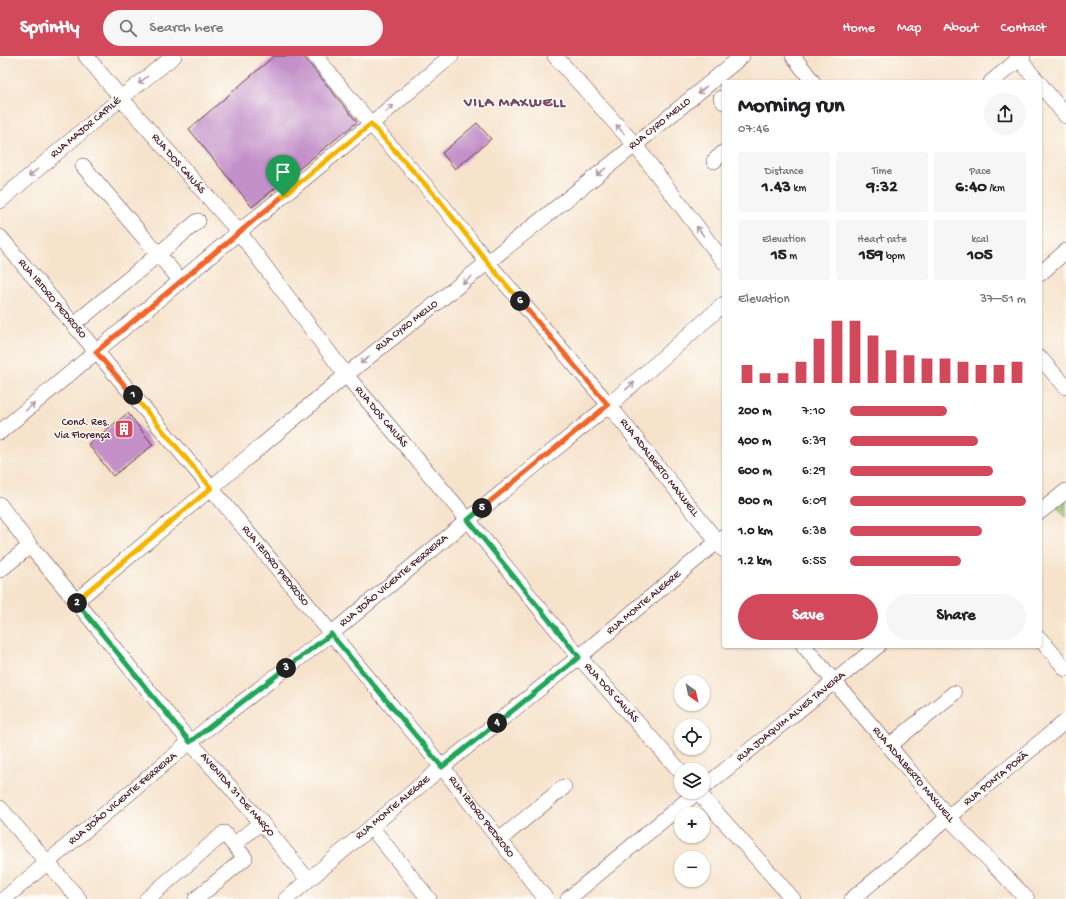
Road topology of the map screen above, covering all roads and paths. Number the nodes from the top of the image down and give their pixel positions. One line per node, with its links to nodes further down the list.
1 (86, 56): 13 (street, RUA DOS CAIUÁS)
2 (174, 56): 13 (street, RUA MAJOR CAPILÉ, one-way to 13)
3 (315, 56): 15 (street, RUA ADALBERTO MAXWELL)
4 (451, 56): 15 (street, one-way to 4)
5 (555, 56): 16 (street, one-way to 5)
6 (742, 56): 16 (street, RUA CYRO MELLO, one-way to 16)
7 (793, 56): 9 (street)
8 (1020, 57): 10 (street); 11 (street)
9 (812, 80)
10 (993, 80)
11 (1037, 80)
12 (1042, 87): 14 (street)
13 (121, 98): 18 (street, RUA MAJOR CAPILÉ, one-way to 18); 20 (street, RUA DOS CAIUÁS)
14 (1066, 116)
15 (371, 124): 20 (street); 25 (street, RUA ADALBERTO MAXWELL)
16 (635, 145): 24 (street, one-way to 16); 25 (street, RUA CYRO MELLO, one-way to 25)
17 (83, 166): 23 (street)
18 (0, 201)
19 (198, 221): 23 (street)
20 (239, 232): 27 (street); 32 (street, RUA DOS CAIUÁS)
21 (0, 237): 30 (street, RUA IZIDRO PEDROSO)
22 (1066, 251): 26 (street)
23 (158, 255): 27 (street); 29 (street)
24 (722, 259)
25 (488, 263): 32 (street, RUA CYRO MELLO, one-way to 32); 34 (street, RUA ADALBERTO MAXWELL)
26 (1042, 272)
27 (180, 281): 30 (street)
28 (722, 306): 34 (street, RUA JOÃO VICENTE FERREIRA, one-way to 28)
29 (83, 317)
30 (96, 352): 35 (street, one-way to 30); 36 (street, RUA IZIDRO PEDROSO)
31 (1042, 360): 33 (street)
32 (346, 375): 36 (street, RUA CYRO MELLO); 40 (street, RUA DOS CAIUÁS)
33 (1066, 386)
34 (608, 405): 40 (street, RUA JOÃO VICENTE FERREIRA); 41 (street, RUA ADALBERTO MAXWELL)
35 (0, 432)
36 (211, 488): 44 (street, RUA CYRO MELLO); 45 (street, RUA IZIDRO PEDROSO)
37 (1066, 491): 39 (street)
38 (0, 505): 42 (street, AVENIDA 31 DE MARÇO)
39 (1042, 510)
40 (468, 520): 45 (street, RUA JOÃO VICENTE FERREIRA); 49 (street, RUA DOS CAIUÁS)
41 (722, 543): 49 (street, RUA MONTE ALEGRE)
42 (30, 546): 43 (street); 44 (street, AVENIDA 31 DE MARÇO)
43 (0, 570)
44 (76, 601): 54 (street, AVENIDA 31 DE MARÇO)
45 (331, 634): 54 (street, RUA JOÃO VICENTE FERREIRA); 57 (street, RUA IZIDRO PEDROSO)
46 (1042, 641): 50 (street)
47 (806, 648): 51 (street, RUA ADALBERTO MAXWELL)
48 (876, 648): 51 (street, RUA JOAQUIM ALVES TAVEIRA)
49 (579, 657): 56 (street, RUA DOS CAIUÁS); 57 (street, RUA MONTE ALEGRE)
50 (1066, 669)
51 (834, 682): 55 (street, RUA ADALBERTO MAXWELL); 58 (street, RUA JOAQUIM ALVES TAVEIRA)
52 (954, 693): 55 (street)
53 (1066, 720): 63 (street, RUA PONTA PORÃ)
54 (190, 742): 64 (street, AVENIDA 31 DE MARÇO); 68 (street, RUA JOÃO VICENTE FERREIRA)
55 (889, 746): 63 (street, RUA ADALBERTO MAXWELL)
56 (674, 764)
57 (442, 767): 65 (street, RUA MONTE ALEGRE); 66 (street, RUA IZIDRO PEDROSO)
58 (710, 782)
59 (564, 787): 66 (street)
60 (689, 799): 77 (street)
61 (704, 799): 78 (street)
62 (0, 808): 68 (street)
63 (948, 817): 79 (street, RUA PONTA PORÃ); 80 (street, RUA ADALBERTO MAXWELL)
64 (261, 822): 67 (street); 69 (street, AVENIDA 31 DE MARÇO)
65 (371, 827): 69 (street, RUA MONTE ALEGRE); 75 (street)
66 (499, 840): 76 (street, RUA IZIDRO PEDROSO)
67 (234, 845): 72 (street); 73 (street)
68 (47, 862): 70 (street, RUA JOÃO VICENTE FERREIRA); 71 (street)
69 (308, 880): 74 (street, RUA MONTE ALEGRE)
70 (4, 899)
71 (79, 899)
72 (147, 899)
73 (196, 899)
74 (286, 899)
75 (429, 899)
76 (546, 899)
77 (568, 899)
78 (793, 899)
79 (852, 899)
80 (1027, 899)

